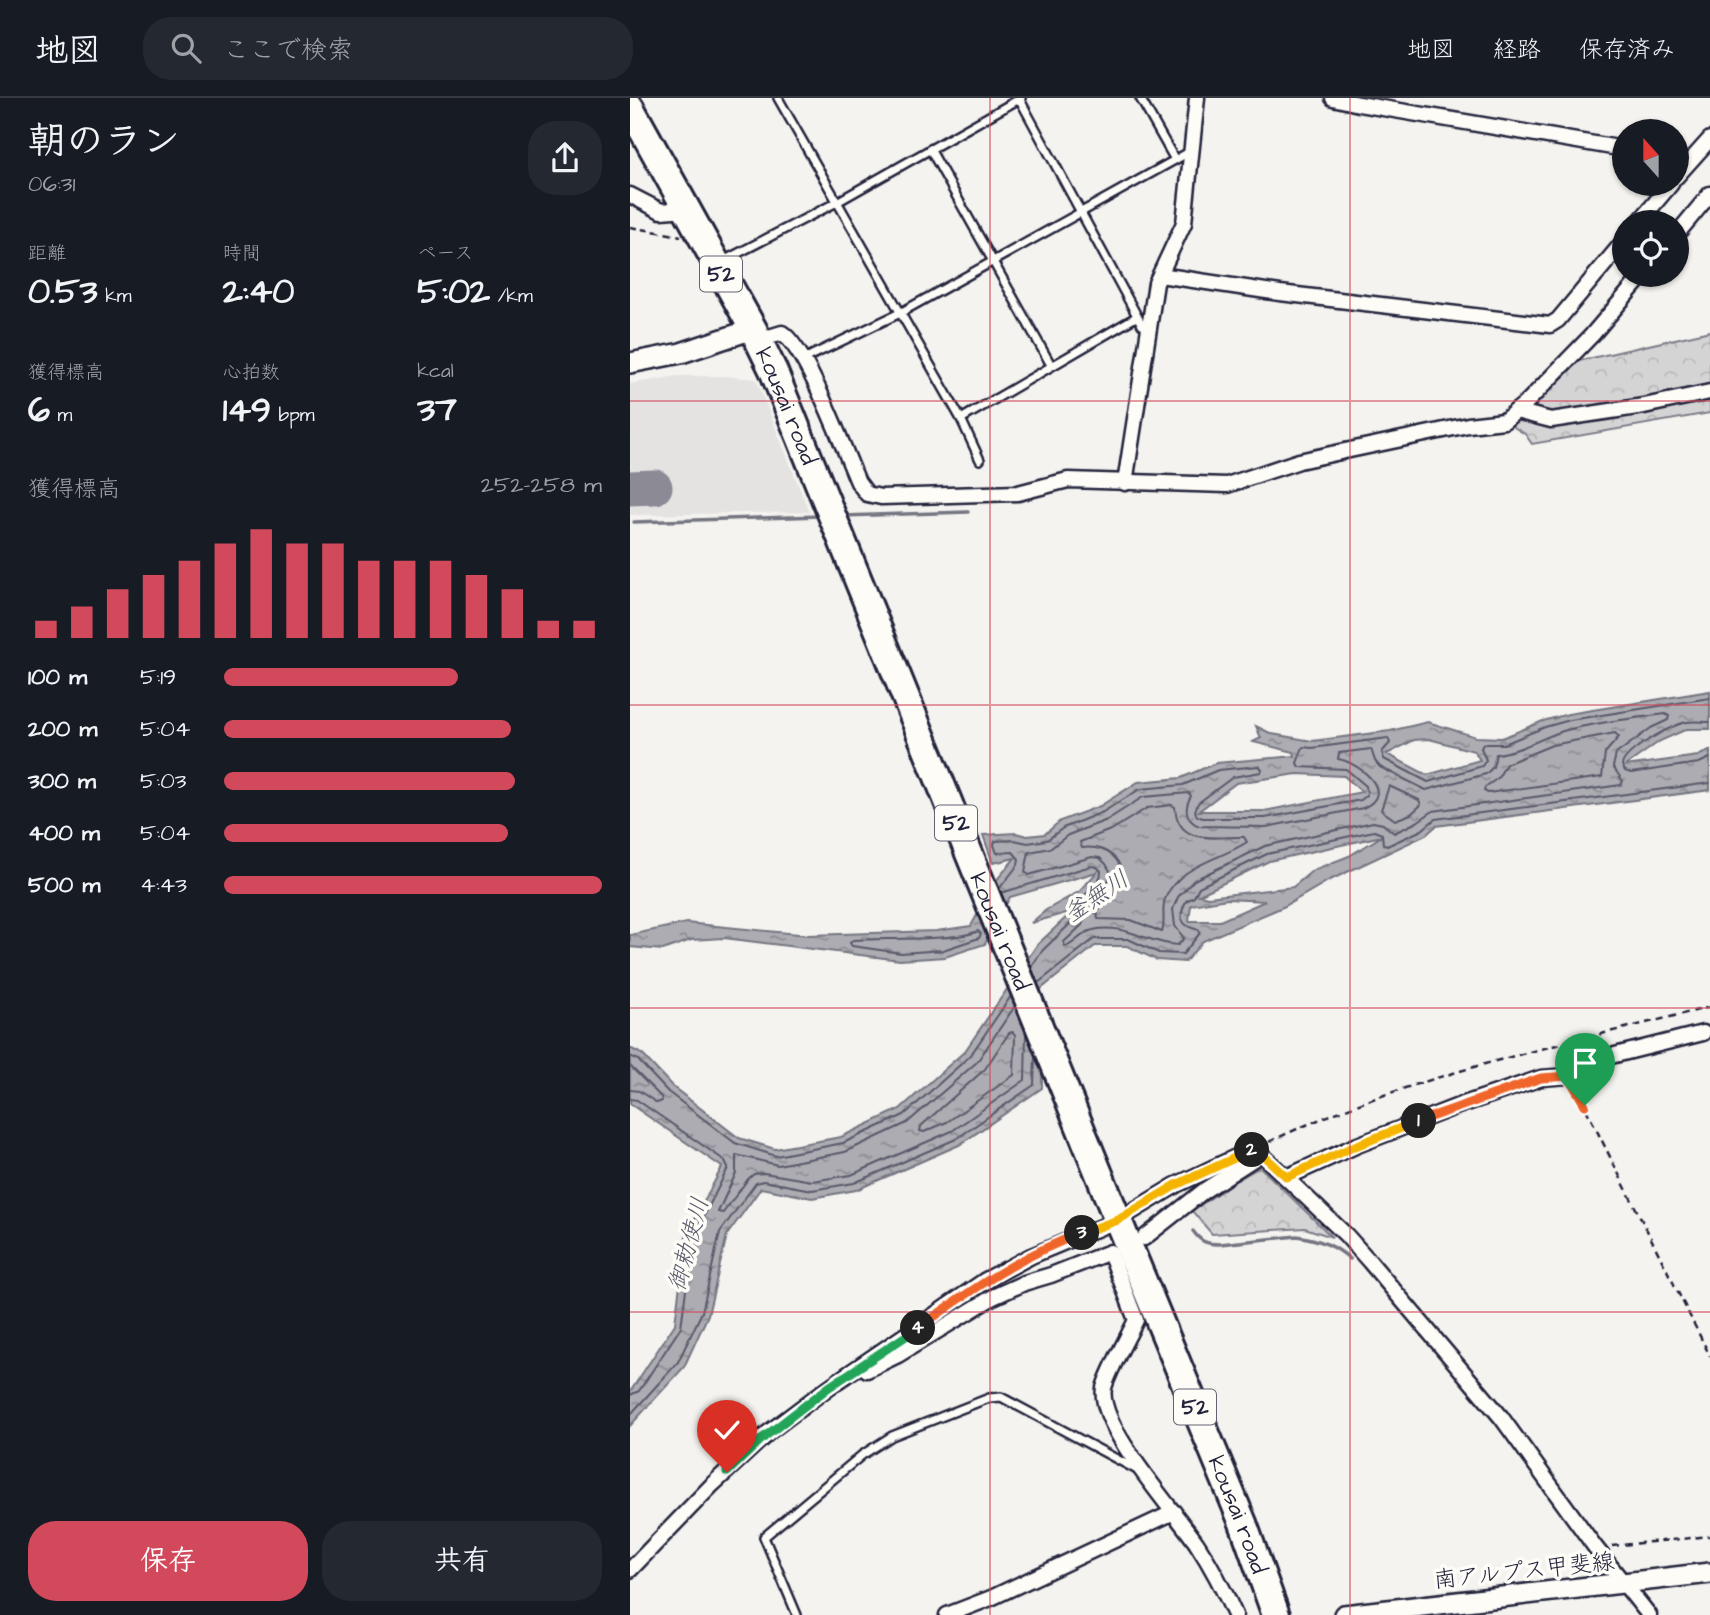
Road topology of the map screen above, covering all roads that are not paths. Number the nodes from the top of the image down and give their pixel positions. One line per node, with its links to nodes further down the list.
1 (778, 98): 16 (lane)
2 (1020, 98): 9 (lane); 19 (lane)
3 (1140, 98): 12 (lane)
4 (1197, 98): 10 (street)
5 (1333, 98): 8 (street)
6 (630, 107): 17 (highway, kousai road / 52)
7 (1710, 139): 11 (street)
8 (1612, 147)
9 (930, 149): 16 (lane); 22 (lane)
10 (1191, 150): 12 (lane); 24 (street)
11 (1689, 155)
12 (1174, 158): 19 (lane)
13 (1710, 194): 20 (street)
14 (630, 195): 17 (street)
15 (1661, 196): 18 (street)
16 (837, 202): 23 (lane); 26 (lane)
17 (686, 209): 23 (highway, kousai road / 52)
18 (1649, 210)
19 (1080, 211): 22 (lane); 27 (lane)
20 (1689, 219)
21 (1612, 255): 24 (street)
22 (991, 261): 26 (lane); 32 (lane)
23 (716, 264): 29 (highway, kousai road / 52)
24 (1160, 275): 37 (street)
25 (1633, 287): 34 (street)
26 (900, 313): 30 (lane); 35 (lane)
27 (1136, 317): 28 (lane); 32 (lane)
28 (1142, 325)
29 (756, 335): 30 (street); 31 (main road); 41 (highway, kousai road / 52)
30 (804, 359): 37 (street)
31 (630, 363)
32 (1051, 365): 35 (lane)
33 (1710, 392): 34 (street)
34 (1516, 411): 37 (street)
35 (961, 419): 36 (lane)
36 (980, 460)
37 (1125, 483)
38 (1703, 1033): 40 (street)
39 (1258, 1151): 40 (street); 41 (street); 42 (street)
40 (1287, 1177): 48 (street)
41 (1114, 1210): 43 (street); 52 (highway, kousai road / 52)
42 (1144, 1238)
43 (843, 1377): 44 (street); 46 (street)
44 (1146, 1474): 45 (street); 49 (lane)
45 (1174, 1512): 50 (street); 51 (street)
46 (630, 1570)
47 (1710, 1573): 48 (main road, 南アルプス甲斐線)
48 (1622, 1583): 53 (main road, 南アルプス甲斐線); 54 (street)
49 (797, 1615)
50 (947, 1615)
51 (1235, 1615)
52 (1276, 1615)
53 (1344, 1615)
54 (1649, 1615)

